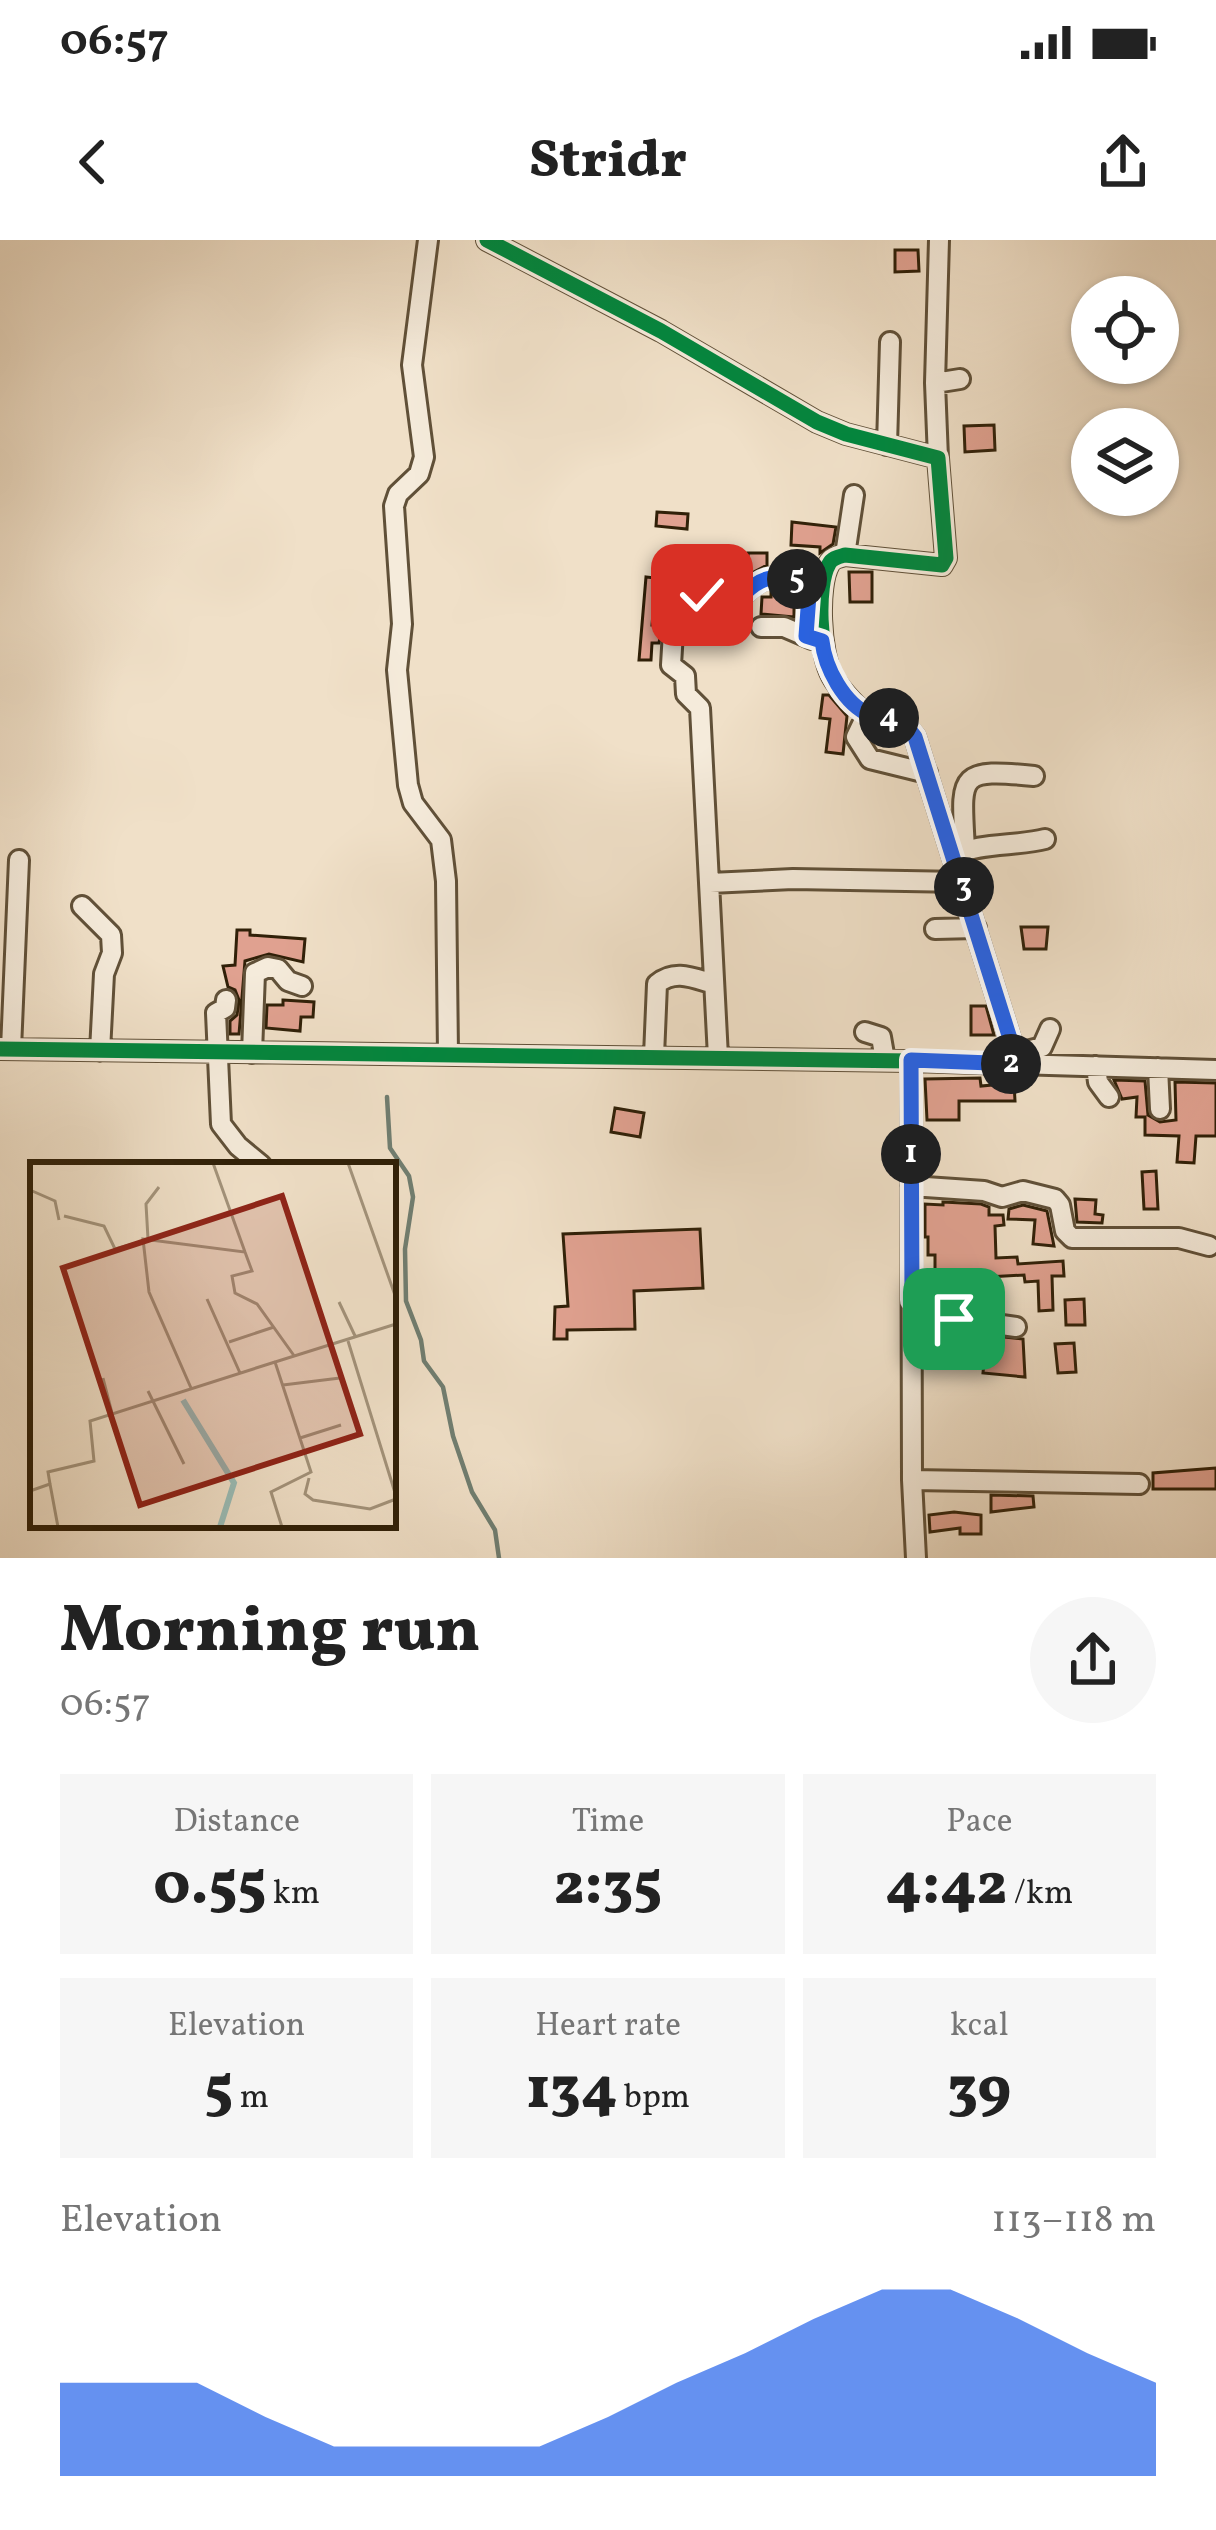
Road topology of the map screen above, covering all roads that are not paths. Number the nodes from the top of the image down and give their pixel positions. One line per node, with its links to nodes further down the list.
1 (428, 240): 36 (street)
2 (487, 240): 7 (street)
3 (939, 240): 6 (street)
4 (890, 342): 7 (street)
5 (960, 380): 6 (street)
6 (935, 382): 8 (street)
7 (887, 445): 8 (street)
8 (938, 458): 10 (street)
9 (854, 495): 10 (street)
10 (845, 555): 14 (street)
11 (685, 574): 14 (street)
12 (761, 627): 14 (street)
13 (673, 632): 22 (street)
14 (814, 639): 15 (street)
15 (867, 714): 16 (street); 16 (street)
16 (926, 773): 19 (street)
17 (1034, 776): 19 (street)
18 (1045, 839): 19 (street)
19 (960, 854): 21 (street)
20 (19, 860): 34 (street)
21 (962, 882): 22 (street); 24 (street)
22 (710, 883): 26 (street)
23 (82, 906): 35 (street)
24 (976, 928): 25 (street); 39 (street)
25 (935, 929)
26 (714, 984): 37 (street); 38 (street)
27 (302, 986): 32 (street)
28 (226, 1000): 33 (street)
29 (27, 1025): 34 (street)
30 (1050, 1029): 39 (street)
31 (865, 1032): 40 (street)
32 (252, 1045): 33 (street); 36 (street)
33 (217, 1048): 35 (street); 47 (street)
34 (12, 1049): 35 (street)
35 (100, 1051)
36 (448, 1054): 37 (street)
37 (654, 1056): 38 (street)
38 (718, 1057): 40 (street)
39 (1017, 1059): 41 (street); 42 (street)
40 (885, 1060): 41 (street)
41 (911, 1060): 48 (street)
42 (1096, 1066): 43 (street); 45 (street)
43 (1158, 1068): 44 (street); 46 (street)
44 (1216, 1070)
45 (1109, 1097)
46 (1160, 1109)
47 (257, 1162)
48 (911, 1186): 49 (street); 50 (street)
49 (1209, 1246)
50 (912, 1300): 51 (street); 52 (street)
51 (1016, 1328)
52 (912, 1480): 53 (street); 54 (street)
53 (1139, 1484)
54 (916, 1558)

